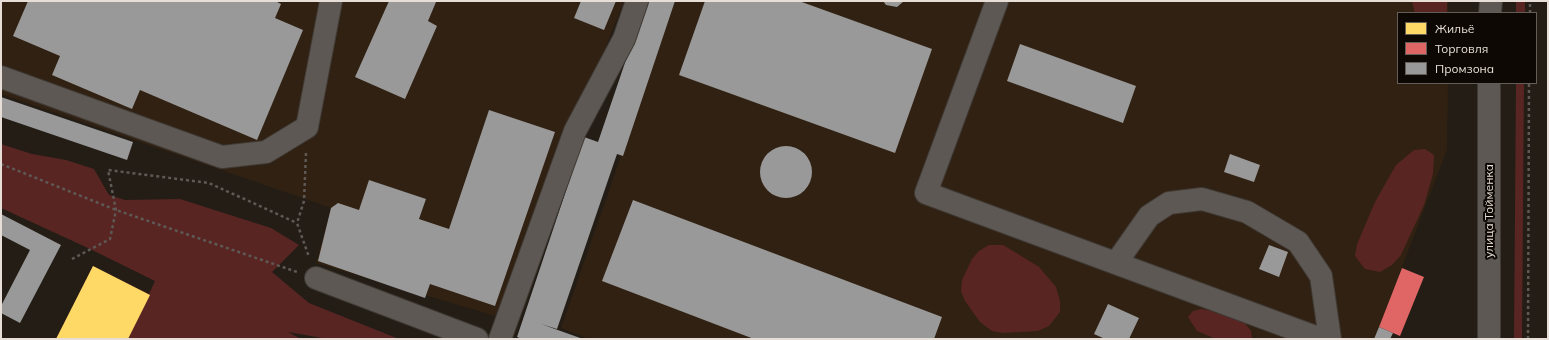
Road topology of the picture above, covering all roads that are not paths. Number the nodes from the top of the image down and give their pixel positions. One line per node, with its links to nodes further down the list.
1 (331, 1): 6 (street)
2 (637, 1): 11 (street)
3 (997, 1): 8 (street)
4 (1491, 1): 5 (street)
5 (1490, 12)
6 (1, 77)
7 (1489, 84): 14 (street, улица Тойменка)
8 (1116, 263): 12 (street); 13 (street)
9 (316, 278): 10 (street)
10 (477, 339)
11 (500, 339)
12 (1321, 339)
13 (1330, 339)
14 (1489, 339)

